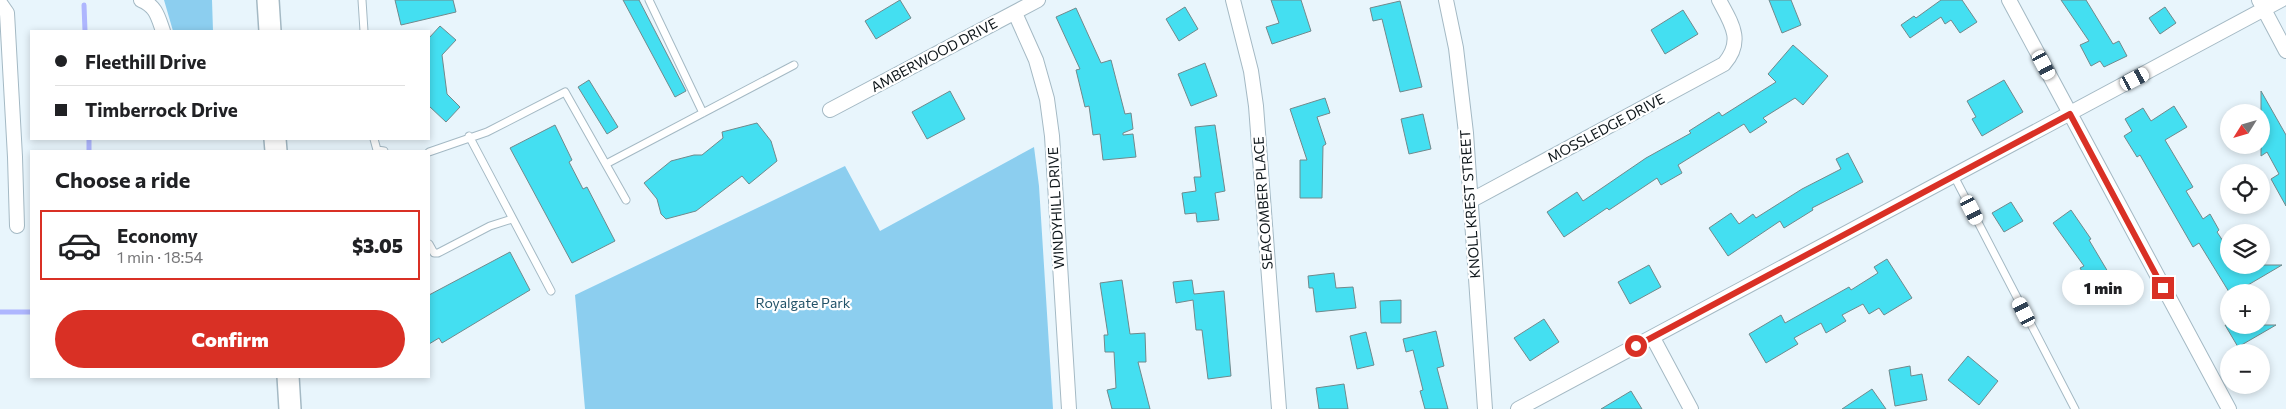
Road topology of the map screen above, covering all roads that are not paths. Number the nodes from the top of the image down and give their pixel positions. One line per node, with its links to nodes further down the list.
1 (141, 0): 14 (street)
2 (268, 0): 15 (main road)
3 (362, 0): 16 (lane)
4 (649, 0): 20 (lane)
5 (1038, 0): 13 (street, AMBERWOOD DRIVE)
6 (1233, 0): 36 (street, SEACOMBER PLACE)
7 (1446, 0): 27 (street, KNOLL KREST STREET)
8 (1719, 0): 27 (street, MOSSLEDGE DRIVE)
9 (2009, 0): 21 (street)
10 (2281, 0): 12 (street)
11 (0, 3): 29 (street)
12 (2261, 5): 17 (street); 21 (street)
13 (1015, 12): 19 (street, AMBERWOOD DRIVE); 35 (street, WINDYHILL DRIVE)
14 (162, 30)
15 (270, 30)
16 (364, 30)
17 (2286, 51)
18 (794, 65): 20 (lane)
19 (830, 110)
20 (703, 113): 24 (lane)
21 (2070, 114): 25 (street); 41 (street)
22 (469, 136): 23 (lane); 24 (lane); 28 (lane)
23 (430, 152)
24 (606, 164): 26 (lane)
25 (1954, 176): 32 (street); 40 (lane)
26 (626, 200)
27 (1470, 201): 37 (street, KNOLL KREST STREET)
28 (512, 220): 30 (lane); 31 (lane)
29 (17, 226)
30 (430, 246)
31 (551, 290)
32 (1653, 338): 38 (street); 39 (street)
33 (288, 378): 34 (main road)
34 (290, 409)
35 (1069, 409)
36 (1279, 409)
37 (1485, 409)
38 (1518, 409)
39 (1692, 409)
40 (2075, 409)
41 (2229, 409)

